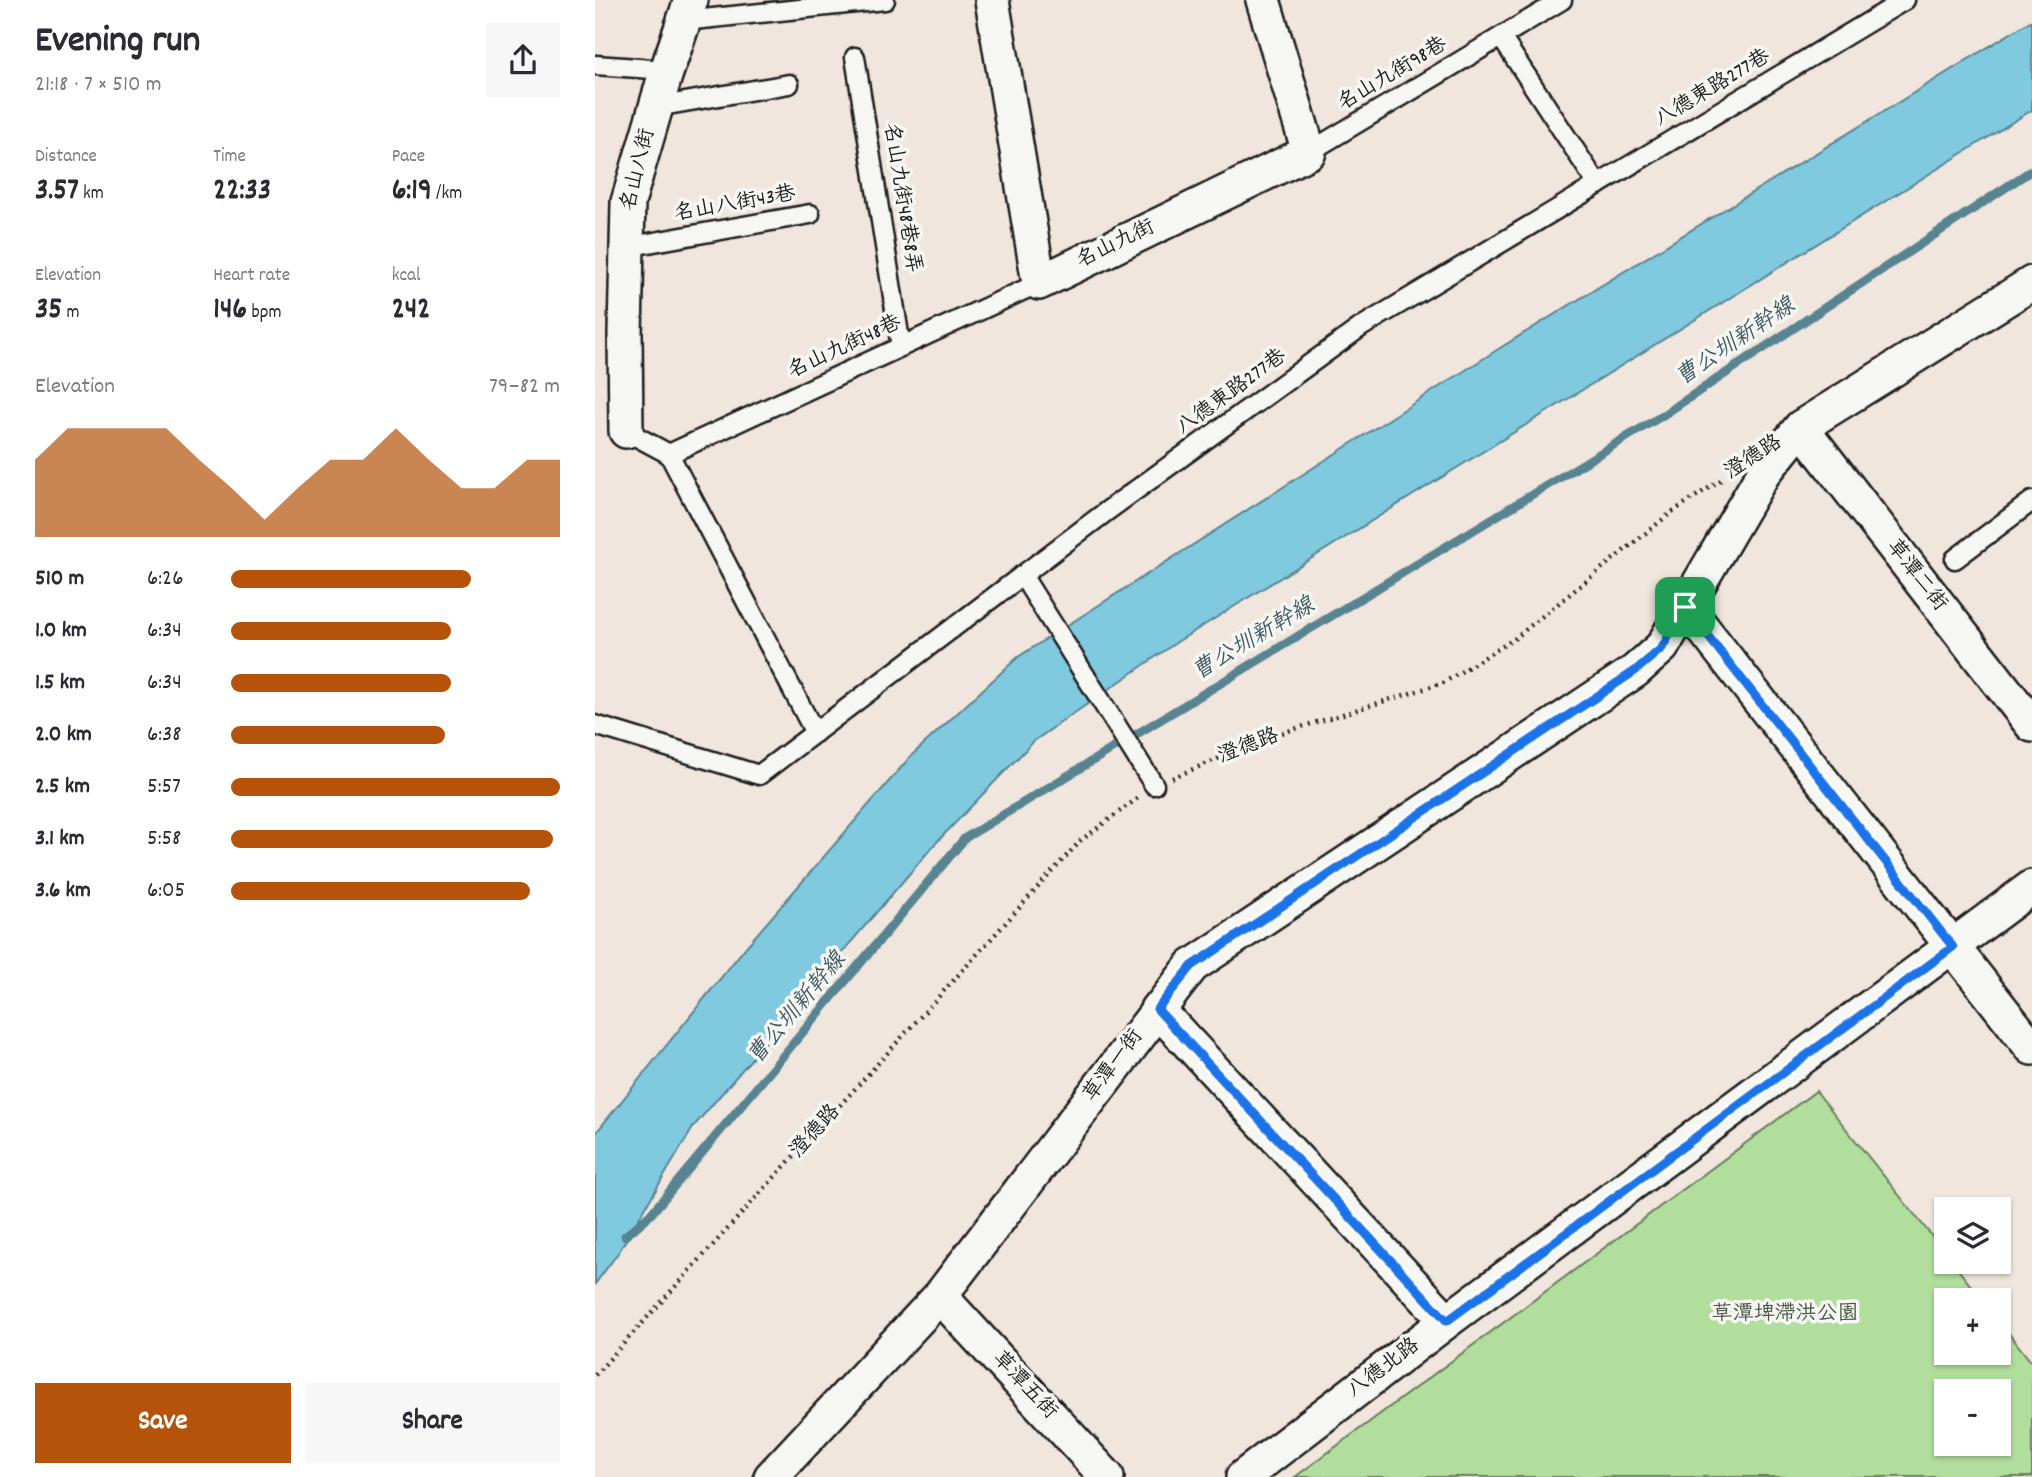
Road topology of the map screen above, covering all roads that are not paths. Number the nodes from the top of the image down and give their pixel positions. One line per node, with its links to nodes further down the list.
1 (885, 0): 6 (lane)
2 (992, 0): 17 (street)
3 (1263, 0): 13 (street)
4 (1562, 0): 7 (lane, 名山九街98巷)
5 (1905, 0): 14 (lane, 八德東路277巷)
6 (687, 10): 10 (street, 名山八街)
7 (1501, 37): 13 (lane, 名山九街98巷); 14 (lane)
8 (855, 57): 19 (lane, 名山九街48巷8弄)
9 (595, 65): 10 (lane)
10 (667, 70): 12 (street, 名山八街)
11 (789, 84): 12 (lane)
12 (656, 107): 16 (street, 名山八街)
13 (1308, 152): 17 (street, 名山九街)
14 (1598, 185): 25 (lane, 八德東路277巷)
15 (810, 215): 16 (lane, 名山八街43巷)
16 (626, 247): 21 (street, 名山八街)
17 (1039, 283): 19 (lane, 名山九街48巷)
18 (2032, 283): 20 (street, 澄德路)
19 (901, 347): 22 (lane, 名山九街48巷)
20 (1801, 427): 26 (street, 草潭一街); 28 (street, 草潭二街)
21 (626, 431): 22 (lane)
22 (669, 454): 29 (lane)
23 (2032, 501): 24 (lane)
24 (1955, 559)
25 (1023, 575): 29 (lane, 八德東路277巷); 30 (lane)
26 (1685, 607): 32 (street); 33 (street, 草潭一街)
27 (595, 725): 29 (lane, 八德東路277巷)
28 (2032, 725)
29 (814, 733)
30 (1154, 785)
31 (2032, 887): 32 (street, 八德北路)
32 (1953, 947): 34 (street); 36 (street, 八德北路)
33 (1157, 1009): 35 (street, 草潭一街); 36 (street)
34 (2032, 1048)
35 (940, 1296): 37 (street, 草潭一街); 38 (street, 草潭五街)
36 (1447, 1321): 39 (street, 八德北路)
37 (771, 1477)
38 (1107, 1477)
39 (1243, 1477)

